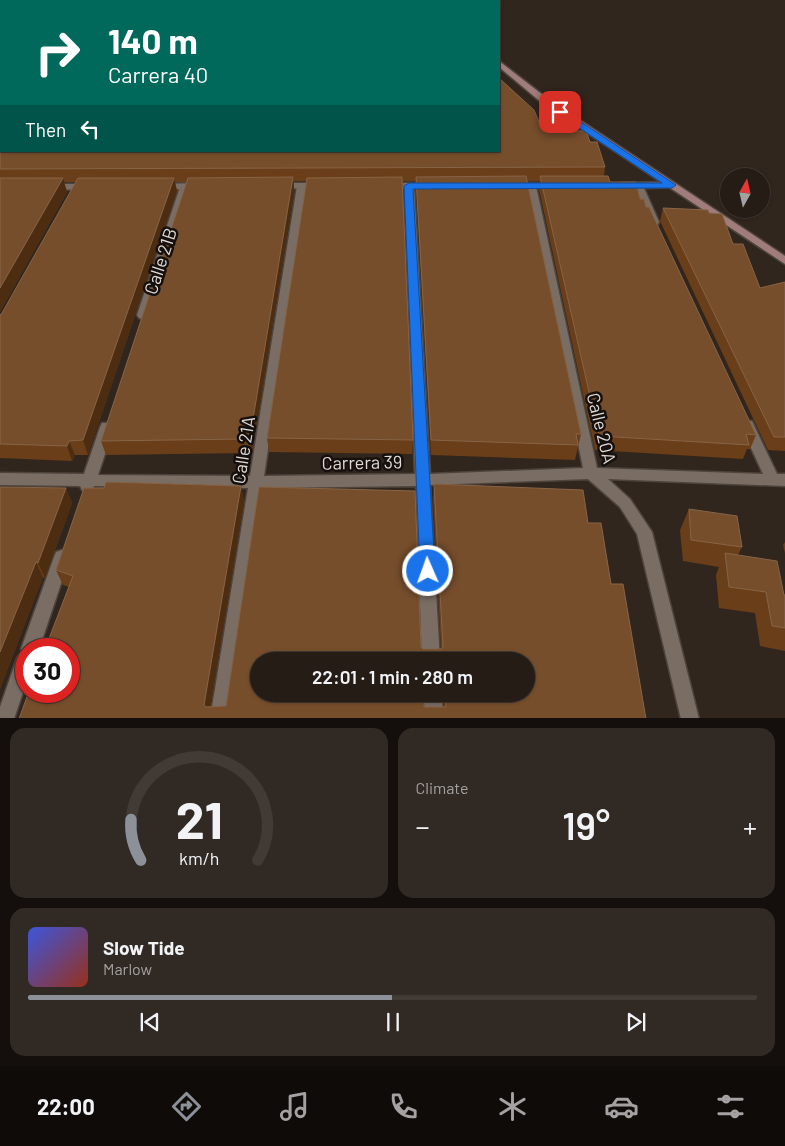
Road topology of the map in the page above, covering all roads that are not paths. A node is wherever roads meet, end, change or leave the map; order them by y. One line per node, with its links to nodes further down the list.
1 (500, 64): 2 (main road)
2 (672, 185): 15 (street); 20 (main road)
3 (185, 186): 4 (street); 18 (street); 21 (street, Calle 21B)
4 (214, 186)
5 (273, 186): 6 (street)
6 (302, 186): 7 (street); 29 (street, Calle 21A)
7 (331, 186)
8 (380, 186): 9 (street)
9 (409, 186): 10 (street); 27 (street)
10 (437, 186)
11 (503, 186): 12 (street)
12 (531, 186): 13 (street); 24 (street, Calle 20A)
13 (570, 186)
14 (609, 186): 15 (street)
15 (638, 186): 19 (street)
16 (38, 187): 17 (street)
17 (96, 187)
18 (146, 187)
19 (658, 230)
20 (785, 261)
21 (139, 329)
22 (740, 408): 28 (street)
23 (111, 414): 26 (street)
24 (591, 473): 27 (street, Carrera 39); 28 (street, Carrera 39); 39 (street, Calle 20A)
25 (0, 479): 26 (street, Carrera 39)
26 (89, 480): 29 (street, Carrera 39); 30 (street)
27 (424, 480): 29 (street, Carrera 39); 33 (street)
28 (779, 480)
29 (257, 482): 37 (street, Calle 21A)
30 (83, 499)
31 (66, 546): 32 (street)
32 (34, 638)
33 (431, 652)
34 (15, 689): 36 (street)
35 (433, 702): 38 (street)
36 (5, 718)
37 (219, 718)
38 (434, 718)
39 (690, 718)

